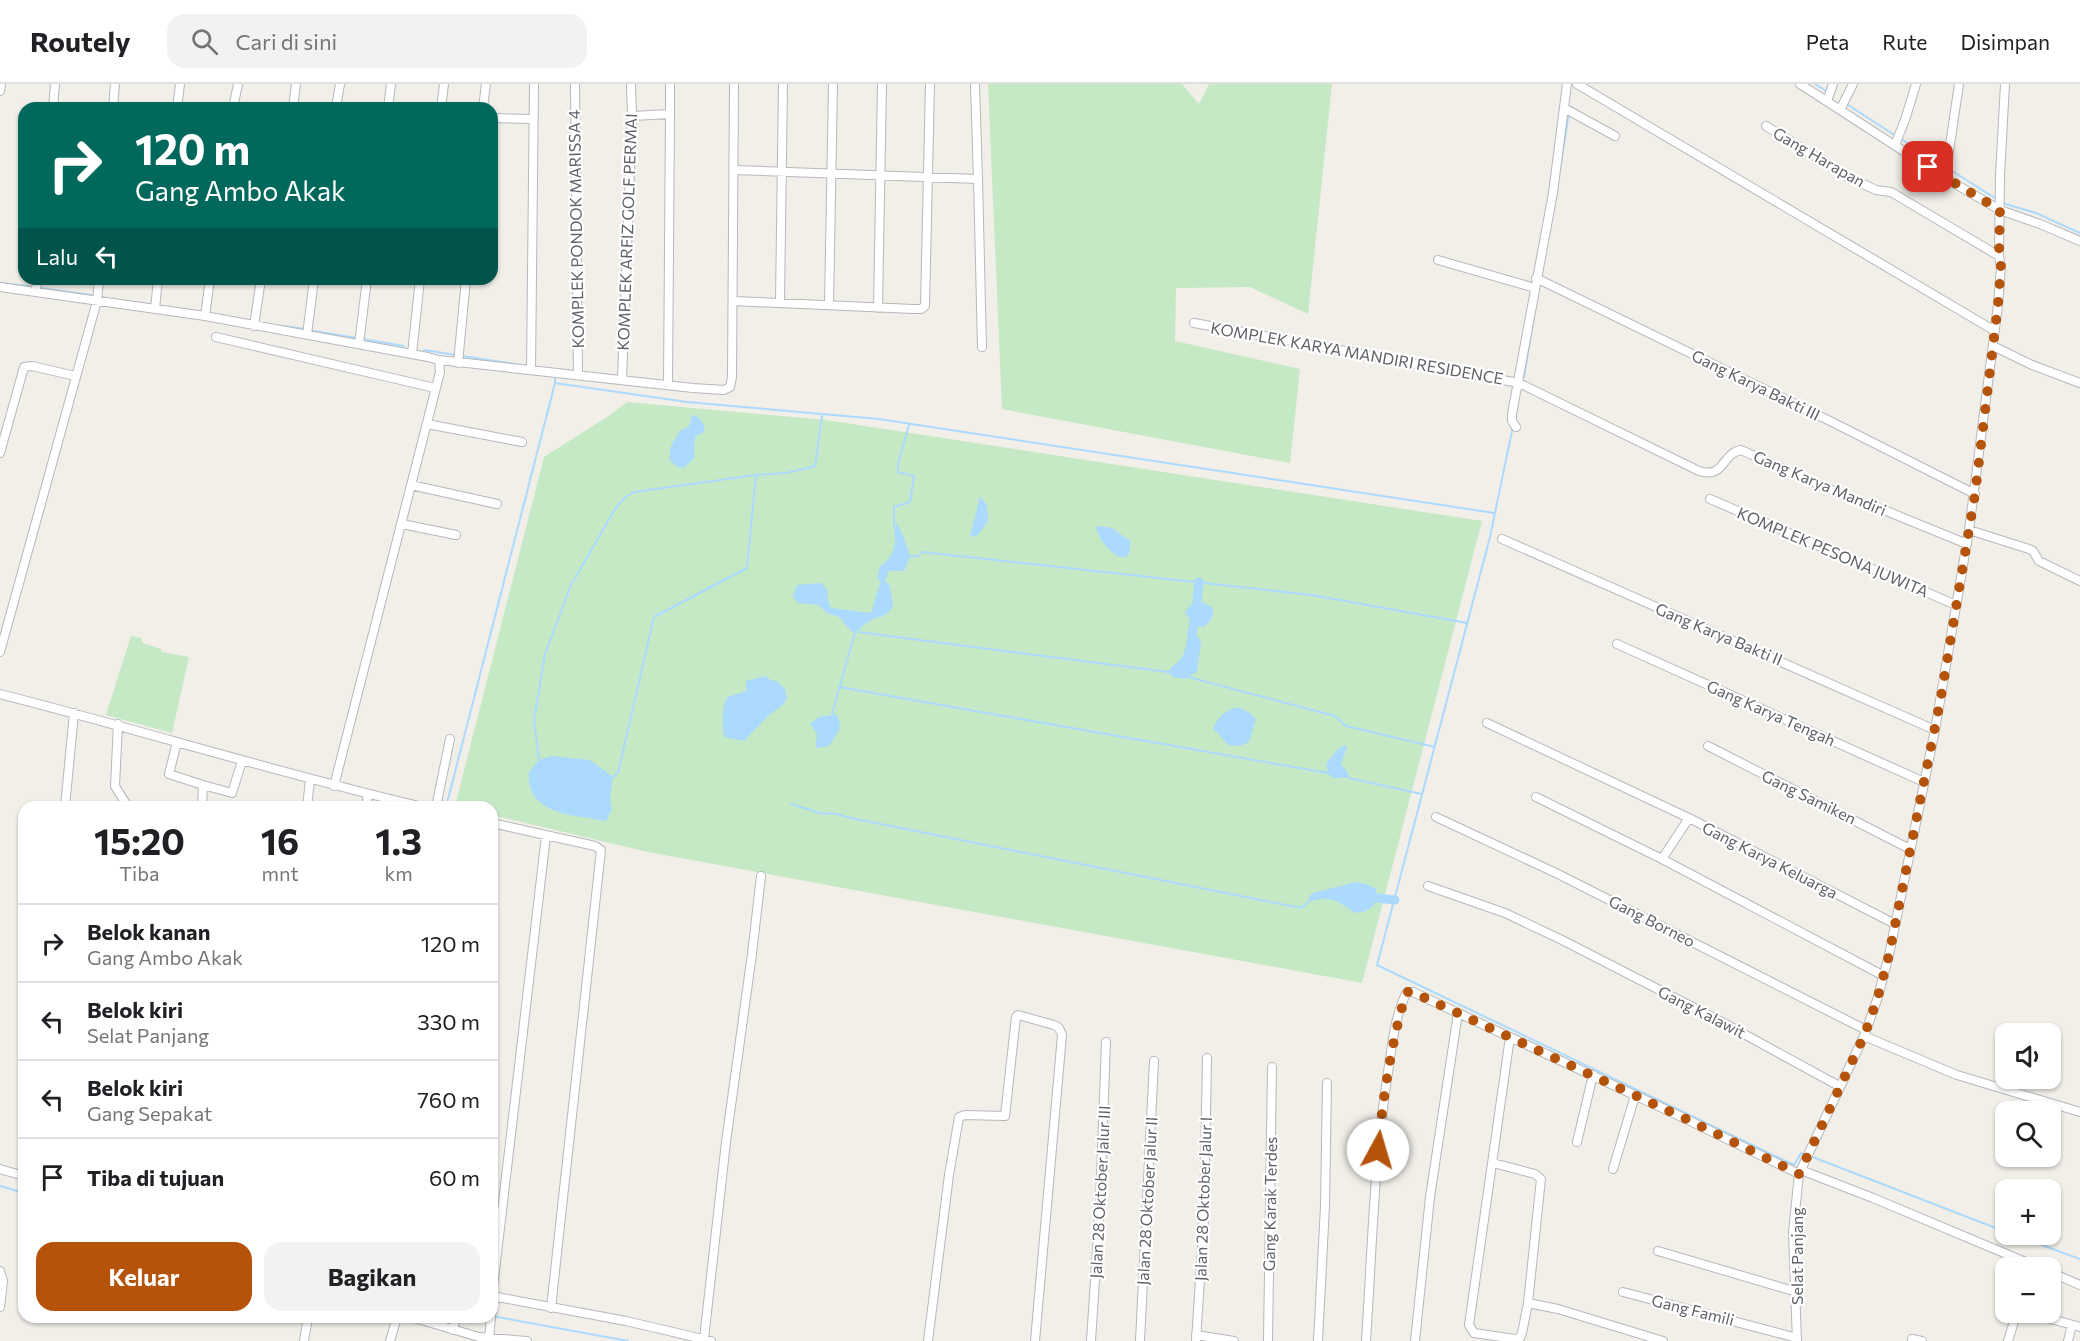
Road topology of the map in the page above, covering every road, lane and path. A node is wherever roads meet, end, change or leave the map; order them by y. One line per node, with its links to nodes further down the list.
1 (1, 84): 28 (street)
2 (56, 84): 30 (street)
3 (115, 84): 31 (street)
4 (180, 84): 32 (street)
5 (236, 84): 33 (street)
6 (296, 84): 34 (street)
7 (340, 84): 35 (street)
8 (391, 84): 36 (street)
9 (444, 84): 37 (street)
10 (486, 84): 38 (street)
11 (534, 84): 44 (street)
12 (575, 84): 91 (street, KOMPLEK PONDOK MARISSA 4)
13 (631, 84): 42 (street, KOMPLEK ARFIZ GOLF PERMAI)
14 (670, 84): 41 (street)
15 (734, 84): 48 (street)
16 (783, 84): 49 (street)
17 (833, 84): 51 (street)
18 (882, 84): 52 (street)
19 (930, 84): 53 (street)
20 (975, 84): 54 (street)
21 (1567, 84): 40 (street)
22 (1577, 84): 81 (street)
23 (1800, 84): 29 (street)
24 (1853, 84): 39 (street)
25 (1916, 84): 47 (street)
26 (1959, 84): 50 (street)
27 (2005, 84): 55 (street, Selat Panjang)
28 (0, 91)
29 (1830, 93): 39 (street)
30 (54, 102)
31 (114, 102)
32 (178, 102)
33 (233, 102)
34 (293, 102)
35 (337, 102)
36 (389, 102)
37 (442, 102)
38 (484, 102)
39 (1843, 104): 47 (street)
40 (1568, 110): 46 (street); 59 (street)
41 (670, 114): 42 (street); 96 (street)
42 (632, 116): 93 (street, KOMPLEK ARFIZ GOLF PERMAI)
43 (498, 118): 44 (street)
44 (533, 119): 90 (street)
45 (1766, 126): 57 (street, Gang Harapan)
46 (1615, 136)
47 (1898, 140): 50 (street)
48 (734, 170): 49 (street); 73 (street)
49 (782, 171): 51 (street); 74 (street)
50 (1946, 171): 55 (street)
51 (830, 173): 52 (street); 75 (street)
52 (879, 175): 53 (street); 76 (street)
53 (927, 178): 54 (street); 76 (street)
54 (978, 179): 86 (street)
55 (2000, 209): 56 (street); 57 (street, Selat Panjang)
56 (2080, 241)
57 (1999, 256): 81 (street, Selat Panjang)
58 (1438, 260): 70 (street)
59 (1540, 280): 70 (street); 103 (street, Gang Karya Bakti III)
60 (37, 285): 71 (street)
61 (98, 285): 72 (street)
62 (157, 285): 77 (street)
63 (209, 285): 78 (street)
64 (260, 285): 80 (street)
65 (313, 285): 82 (street)
66 (366, 285): 84 (street)
67 (419, 285): 87 (street)
68 (465, 285): 89 (street)
69 (0, 287): 71 (street)
70 (1535, 288): 94 (street)
71 (36, 292): 72 (street)
72 (97, 301): 77 (street); 92 (street)
73 (733, 301): 74 (street); 96 (street)
74 (780, 302): 75 (street)
75 (830, 305): 76 (street)
76 (878, 308)
77 (155, 309): 78 (street)
78 (204, 316): 80 (street)
79 (1194, 323): 94 (street, KOMPLEK KARYA MANDIRI RESIDENCE)
80 (254, 326): 82 (street)
81 (1995, 331): 85 (street, Selat Panjang)
82 (308, 335): 84 (street)
83 (216, 337): 97 (street)
84 (359, 344): 87 (street)
85 (1993, 346): 95 (street); 103 (street, Selat Panjang)
86 (982, 347)
87 (412, 354): 88 (street)
88 (439, 360): 89 (street); 97 (street)
89 (458, 363): 90 (street)
90 (531, 370): 91 (street)
91 (578, 375): 93 (street)
92 (75, 376): 101 (street); 113 (street)
93 (622, 380): 96 (street)
94 (1519, 382): 99 (street); 110 (street, Gang Karya Mandiri)
95 (2080, 383)
96 (668, 385)
97 (435, 388): 98 (street)
98 (427, 424): 100 (street); 102 (street)
99 (1516, 427)
100 (522, 442)
101 (0, 453)
102 (411, 485): 105 (street); 106 (street)
103 (1975, 494): 107 (street, Selat Panjang)
104 (1710, 499): 112 (street, KOMPLEK PESONA JUWITA)
105 (497, 504)
106 (402, 524): 108 (street); 128 (street)
107 (1969, 530): 110 (street, Selat Panjang); 111 (street)
108 (456, 535)
109 (1502, 540): 120 (street, Gang Karya Bakti II)
110 (1967, 544): 112 (street, Selat Panjang)
111 (2080, 581)
112 (1956, 604): 120 (street, Selat Panjang)
113 (4, 625): 115 (street)
114 (1617, 644): 126 (street, Gang Karya Tengah)
115 (0, 652)
116 (0, 694): 117 (street)
117 (74, 713): 119 (street); 131 (street)
118 (1487, 723): 139 (street)
119 (118, 724): 122 (street); 132 (street)
120 (1935, 730): 126 (street, Selat Panjang)
121 (450, 739): 137 (street)
122 (177, 742): 124 (street); 127 (street)
123 (1708, 746): 142 (street, Gang Samiken)
124 (242, 760): 125 (street); 127 (street)
125 (310, 780): 128 (street); 134 (street)
126 (1924, 782): 142 (street, Selat Panjang)
127 (203, 785): 133 (street)
128 (334, 786): 129 (street)
129 (368, 794): 135 (street); 136 (street)
130 (1536, 797): 143 (street)
131 (66, 801)
132 (124, 801)
133 (202, 801)
134 (308, 801)
135 (367, 801)
136 (398, 801)
137 (437, 801)
138 (1436, 817): 149 (street, Gang Borneo)
139 (1689, 818): 143 (street, Gang Karya Keluarga); 146 (street, Gang Karya Keluarga)
140 (498, 824): 141 (street)
141 (546, 836): 167 (street); 177 (street)
142 (1910, 849): 146 (street, Selat Panjang)
143 (1662, 859): 147 (street)
144 (761, 876): 189 (street)
145 (1428, 886): 157 (street, Gang Kalawit)
146 (1895, 924): 147 (street, Selat Panjang)
147 (1884, 976): 149 (street, Selat Panjang)
148 (1458, 1013): 150 (street); 200 (street); 201 (street)
149 (1865, 1033): 157 (street, Selat Panjang); 159 (street, Gang Borneo)
150 (1510, 1037): 155 (street); 161 (street)
151 (1106, 1042): 195 (street, Jalan 28 Oktober Jalur III)
152 (1207, 1058): 186 (street, Jalan 28 Oktober Jalur I)
153 (1154, 1061): 196 (street, Jalan 28 Oktober Jalur II)
154 (1272, 1067): 198 (street, Gang Karak Terdes)
155 (1593, 1075): 158 (street); 160 (street)
156 (1327, 1083): 199 (street)
157 (1839, 1086): 164 (street, Selat Panjang)
158 (1635, 1096): 163 (street); 164 (street)
159 (2080, 1112)
160 (1577, 1142)
161 (1493, 1163): 175 (street); 175 (street)
162 (0, 1169): 165 (street)
163 (1613, 1169)
164 (1800, 1172): 168 (street); 173 (street, Selat Panjang)
165 (18, 1174)
166 (1658, 1251): 173 (street)
167 (498, 1253)
168 (2014, 1257)
169 (0, 1271): 176 (street)
170 (2061, 1277): 171 (street)
171 (2080, 1285)
172 (1623, 1292): 187 (street, Gang Famili)
173 (1797, 1292): 187 (street, Selat Panjang)
174 (498, 1297): 177 (street)
175 (1528, 1303): 202 (street)
176 (0, 1307)
177 (551, 1308): 189 (street)
178 (2061, 1322): 184 (street)
179 (307, 1323): 190 (street)
180 (395, 1323): 191 (street)
181 (491, 1323): 185 (street)
182 (2014, 1323): 205 (street)
183 (454, 1324): 185 (street)
184 (2076, 1326): 206 (street)
185 (490, 1335): 188 (street)
186 (1196, 1338): 197 (street)
187 (1797, 1339)
188 (502, 1340): 192 (street)
189 (708, 1340)
190 (304, 1341)
191 (390, 1341)
192 (527, 1341)
193 (928, 1341): 194 (street)
194 (1035, 1341)
195 (1091, 1341)
196 (1140, 1341)
197 (1234, 1341)
198 (1268, 1341)
199 (1318, 1341)
200 (1366, 1341)
201 (1415, 1341)
202 (1663, 1341)
203 (1912, 1341): 204 (street)
204 (1922, 1341)
205 (2008, 1341)
206 (2068, 1341)

